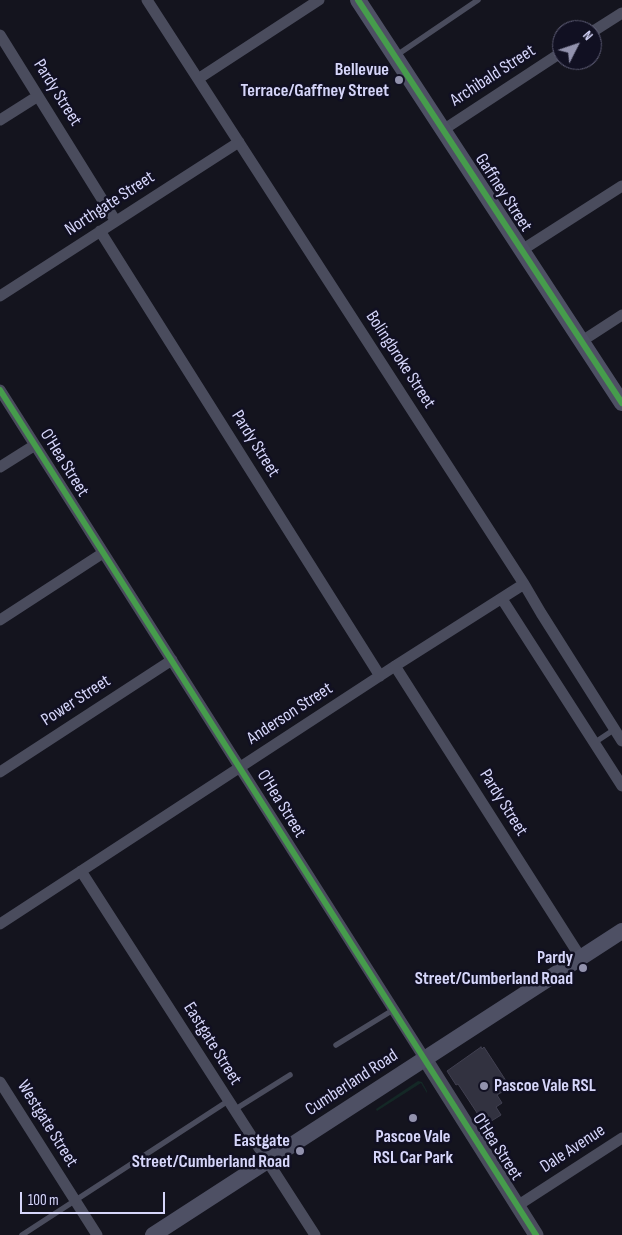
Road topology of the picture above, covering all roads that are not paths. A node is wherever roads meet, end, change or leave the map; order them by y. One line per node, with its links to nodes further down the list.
1 (148, 0): 10 (street, Bolingbroke Street)
2 (319, 0): 10 (street)
3 (358, 0): 8 (main road, Gaffney Street)
4 (478, 0): 8 (lane)
5 (622, 13): 6 (street)
6 (602, 26)
7 (0, 36): 11 (street, Pardy Street)
8 (395, 56): 13 (main road, Gaffney Street)
9 (552, 59): 13 (street, Archibald Street)
10 (198, 79): 14 (street, Bolingbroke Street)
11 (38, 96): 12 (street); 16 (street, Pardy Street)
12 (0, 120)
13 (443, 130): 18 (main road, Gaffney Street)
14 (239, 142): 16 (street, Northgate Street); 27 (street, Bolingbroke Street)
15 (622, 186): 18 (street)
16 (116, 220): 17 (street, Northgate Street)
17 (100, 231): 19 (street, Northgate Street); 32 (street, Pardy Street)
18 (522, 250): 21 (main road, Gaffney Street)
19 (0, 296)
20 (622, 315): 21 (street)
21 (582, 341): 23 (main road, Gaffney Street)
22 (0, 390): 24 (street, O'Hea Street)
23 (622, 403)
24 (35, 445): 25 (street); 26 (street, O'Hea Street)
25 (0, 468)
26 (103, 553): 29 (street); 30 (street, O'Hea Street)
27 (524, 584): 28 (street, Anderson Street); 33 (street, Bolingbroke Street)
28 (502, 599): 31 (street, Anderson Street); 35 (street)
29 (0, 620)
30 (172, 660): 36 (street, O'Hea Street); 37 (street, Power Street)
31 (395, 666): 32 (street, Anderson Street); 42 (street, Pardy Street)
32 (380, 676): 36 (street, Anderson Street)
33 (615, 729): 34 (street, Bolingbroke Street); 35 (lane)
34 (622, 740)
35 (594, 743): 38 (street)
36 (240, 768): 39 (street, Anderson Street); 43 (street, O'Hea Street)
37 (0, 772)
38 (622, 786)
39 (81, 871): 40 (street, Anderson Street); 48 (street, Eastgate Street)
40 (0, 924)
41 (622, 931): 42 (main road, Cumberland Road)
42 (581, 958): 45 (main road, Cumberland Road)
43 (393, 1010): 44 (lane); 45 (street, O'Hea Street)
44 (336, 1045)
45 (425, 1060): 50 (main road, Cumberland Road); 52 (street, O'Hea Street)
46 (290, 1075): 48 (lane)
47 (0, 1082): 51 (street, Westgate Street)
48 (231, 1106): 50 (street, Eastgate Street); 51 (lane)
49 (622, 1138): 52 (street, Dale Avenue)
50 (267, 1161): 55 (main road, Cumberland Road); 56 (street, Eastgate Street)
51 (75, 1200): 53 (lane); 54 (street, Westgate Street)
52 (517, 1206): 57 (street, O'Hea Street)
53 (22, 1235)
54 (97, 1235)
55 (153, 1235)
56 (315, 1235)
57 (536, 1235)

